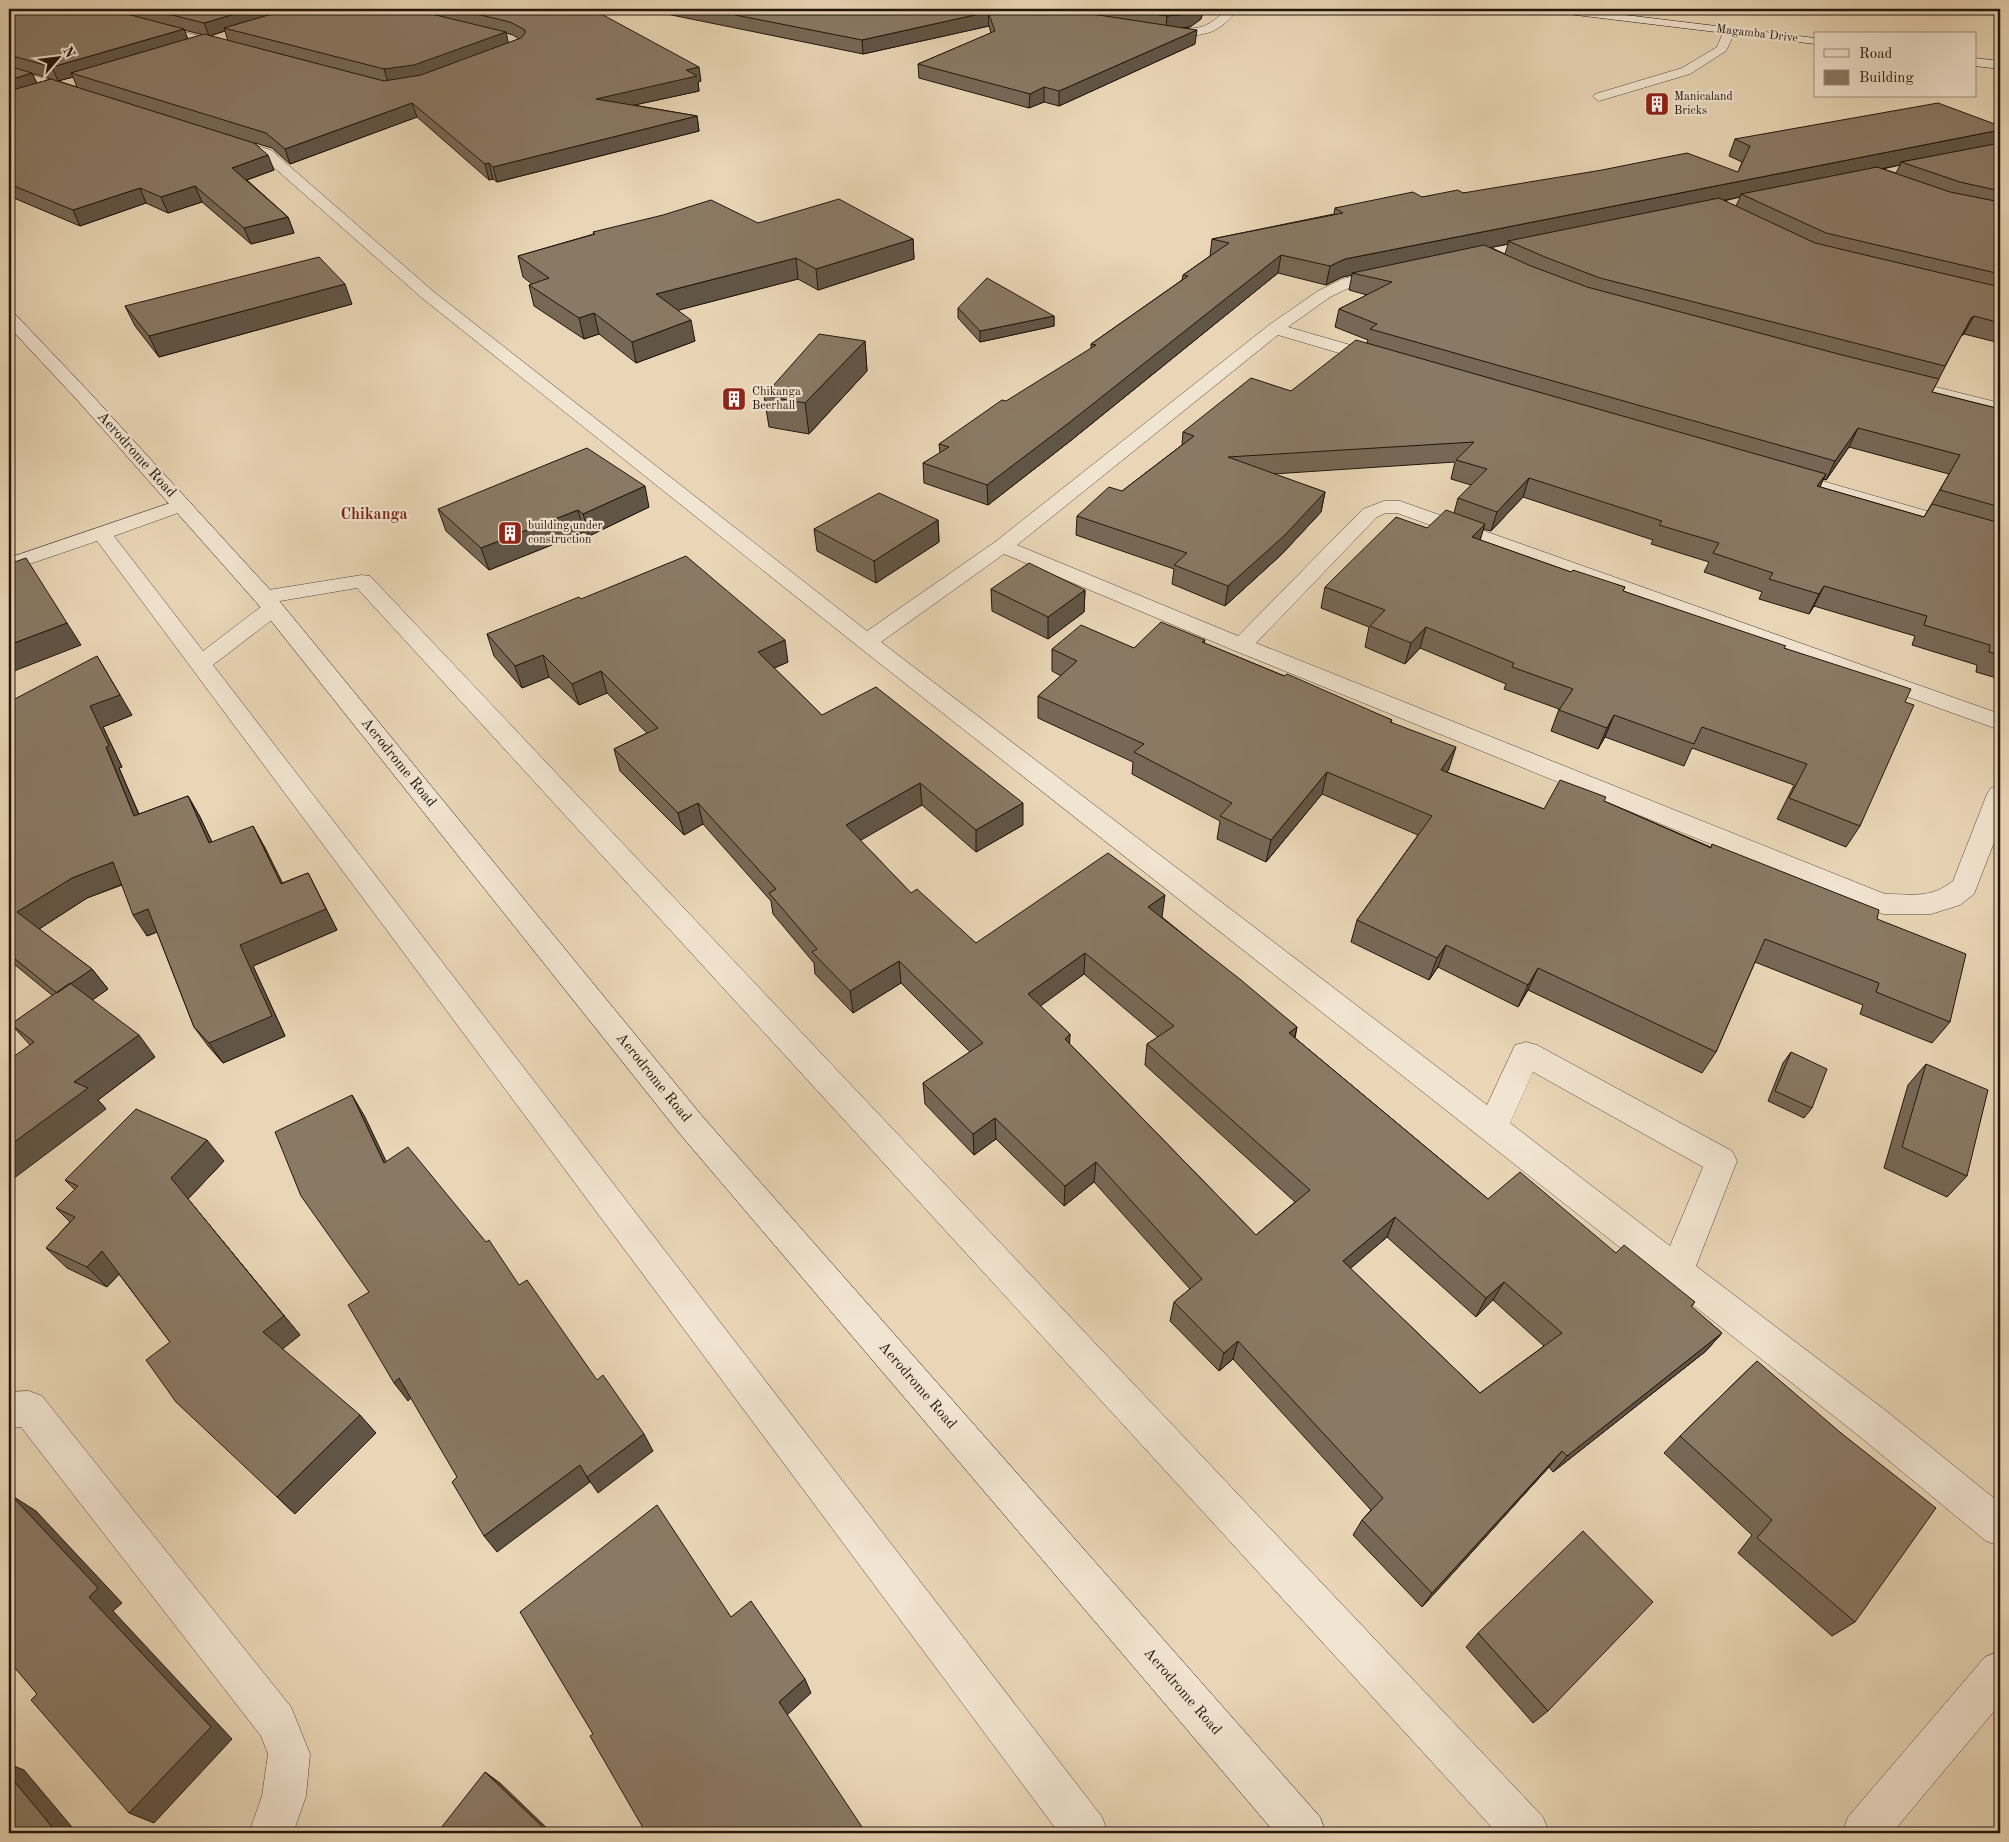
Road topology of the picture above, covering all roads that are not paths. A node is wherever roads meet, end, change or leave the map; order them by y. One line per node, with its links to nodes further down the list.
1 (84, 9): 7 (street)
2 (1233, 9): 5 (street)
3 (1551, 9): 4 (street, Magamba Drive)
4 (1730, 30): 8 (street, Magamba Drive); 17 (street)
5 (1147, 31)
6 (228, 36): 7 (street)
7 (210, 41): 9 (street); 10 (street)
8 (1814, 41)
9 (191, 47)
10 (247, 51)
11 (1976, 62): 12 (street)
12 (2000, 65)
13 (9, 72): 15 (street)
14 (77, 82): 15 (street)
15 (58, 87): 16 (street); 18 (street)
16 (34, 94)
17 (1599, 97)
18 (95, 99)
19 (221, 139): 37 (street)
20 (1569, 237): 21 (street)
21 (1482, 255): 22 (street); 23 (street)
22 (1444, 262)
23 (1508, 267)
24 (1405, 270): 26 (street)
25 (9, 318): 31 (street, Aerodrome Road)
26 (1275, 329): 27 (street); 34 (street)
27 (1399, 365)
28 (1878, 378): 29 (street)
29 (2000, 408)
30 (1771, 472): 33 (street)
31 (182, 505): 32 (street); 36 (street, Aerodrome Road)
32 (101, 533): 35 (street); 39 (street)
33 (2000, 538)
34 (1002, 546): 37 (street); 38 (street)
35 (9, 565)
36 (268, 603): 39 (street); 49 (street, Aerodrome Road); 50 (street)
37 (867, 642): 42 (street)
38 (1241, 645): 40 (street); 41 (street)
39 (200, 664): 48 (street)
40 (2000, 722)
41 (2000, 794)
42 (1492, 1127): 43 (street); 43 (street)
43 (1677, 1271): 45 (street)
44 (9, 1410): 47 (street)
45 (2000, 1528)
46 (2000, 1672): 51 (street)
47 (271, 1833)
48 (1086, 1833)
49 (1304, 1833)
50 (1527, 1833)
51 (1864, 1833)

